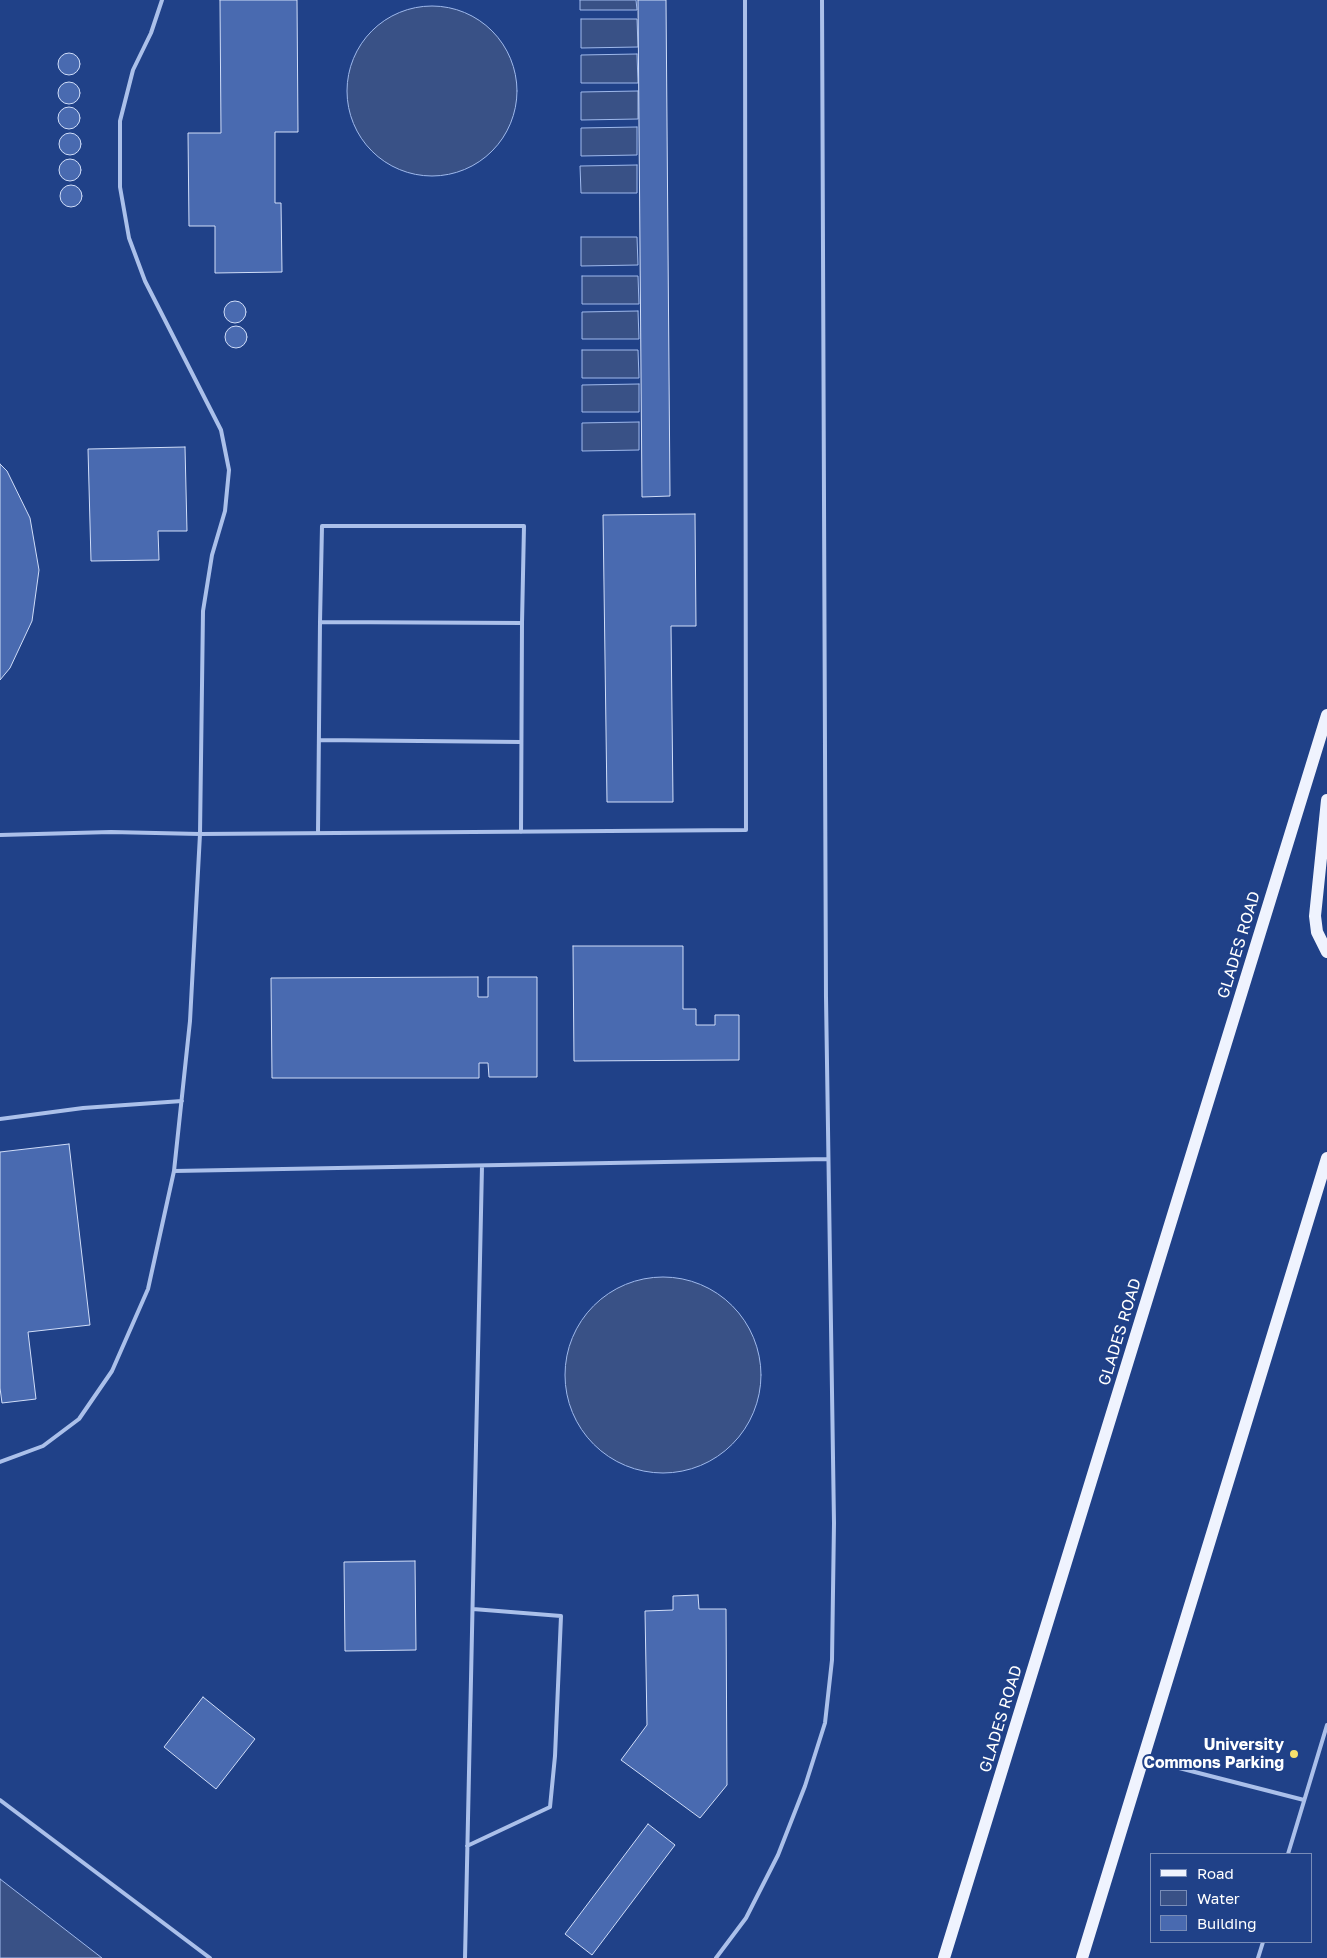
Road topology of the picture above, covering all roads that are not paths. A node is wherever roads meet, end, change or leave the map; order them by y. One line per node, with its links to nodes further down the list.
1 (162, 0): 12 (lane)
2 (745, 0): 10 (lane)
3 (822, 0): 18 (lane)
4 (320, 622): 5 (lane); 5 (lane); 7 (lane)
5 (522, 623): 8 (lane)
6 (1327, 715): 33 (main road, GLADES ROAD)
7 (319, 740): 8 (lane); 11 (lane)
8 (521, 742): 10 (lane)
9 (1327, 800): 14 (main road)
10 (521, 832): 11 (lane)
11 (318, 833): 12 (lane)
12 (200, 834): 13 (lane); 15 (lane)
13 (0, 835)
14 (1327, 952)
15 (182, 1101): 16 (lane); 20 (lane)
16 (0, 1119)
17 (1327, 1158): 24 (main road)
18 (828, 1160): 19 (lane); 32 (lane)
19 (482, 1166): 20 (lane); 22 (lane)
20 (174, 1171): 21 (lane)
21 (0, 1462)
22 (472, 1609): 27 (lane); 27 (lane)
23 (1327, 1725): 26 (lane)
24 (1143, 1759): 26 (lane); 34 (main road)
25 (0, 1800): 30 (lane)
26 (1304, 1800): 28 (lane)
27 (467, 1846): 31 (lane)
28 (1288, 1853)
29 (1263, 1943): 35 (lane)
30 (210, 1958)
31 (465, 1958)
32 (716, 1958)
33 (944, 1958)
34 (1082, 1958)
35 (1258, 1958)

